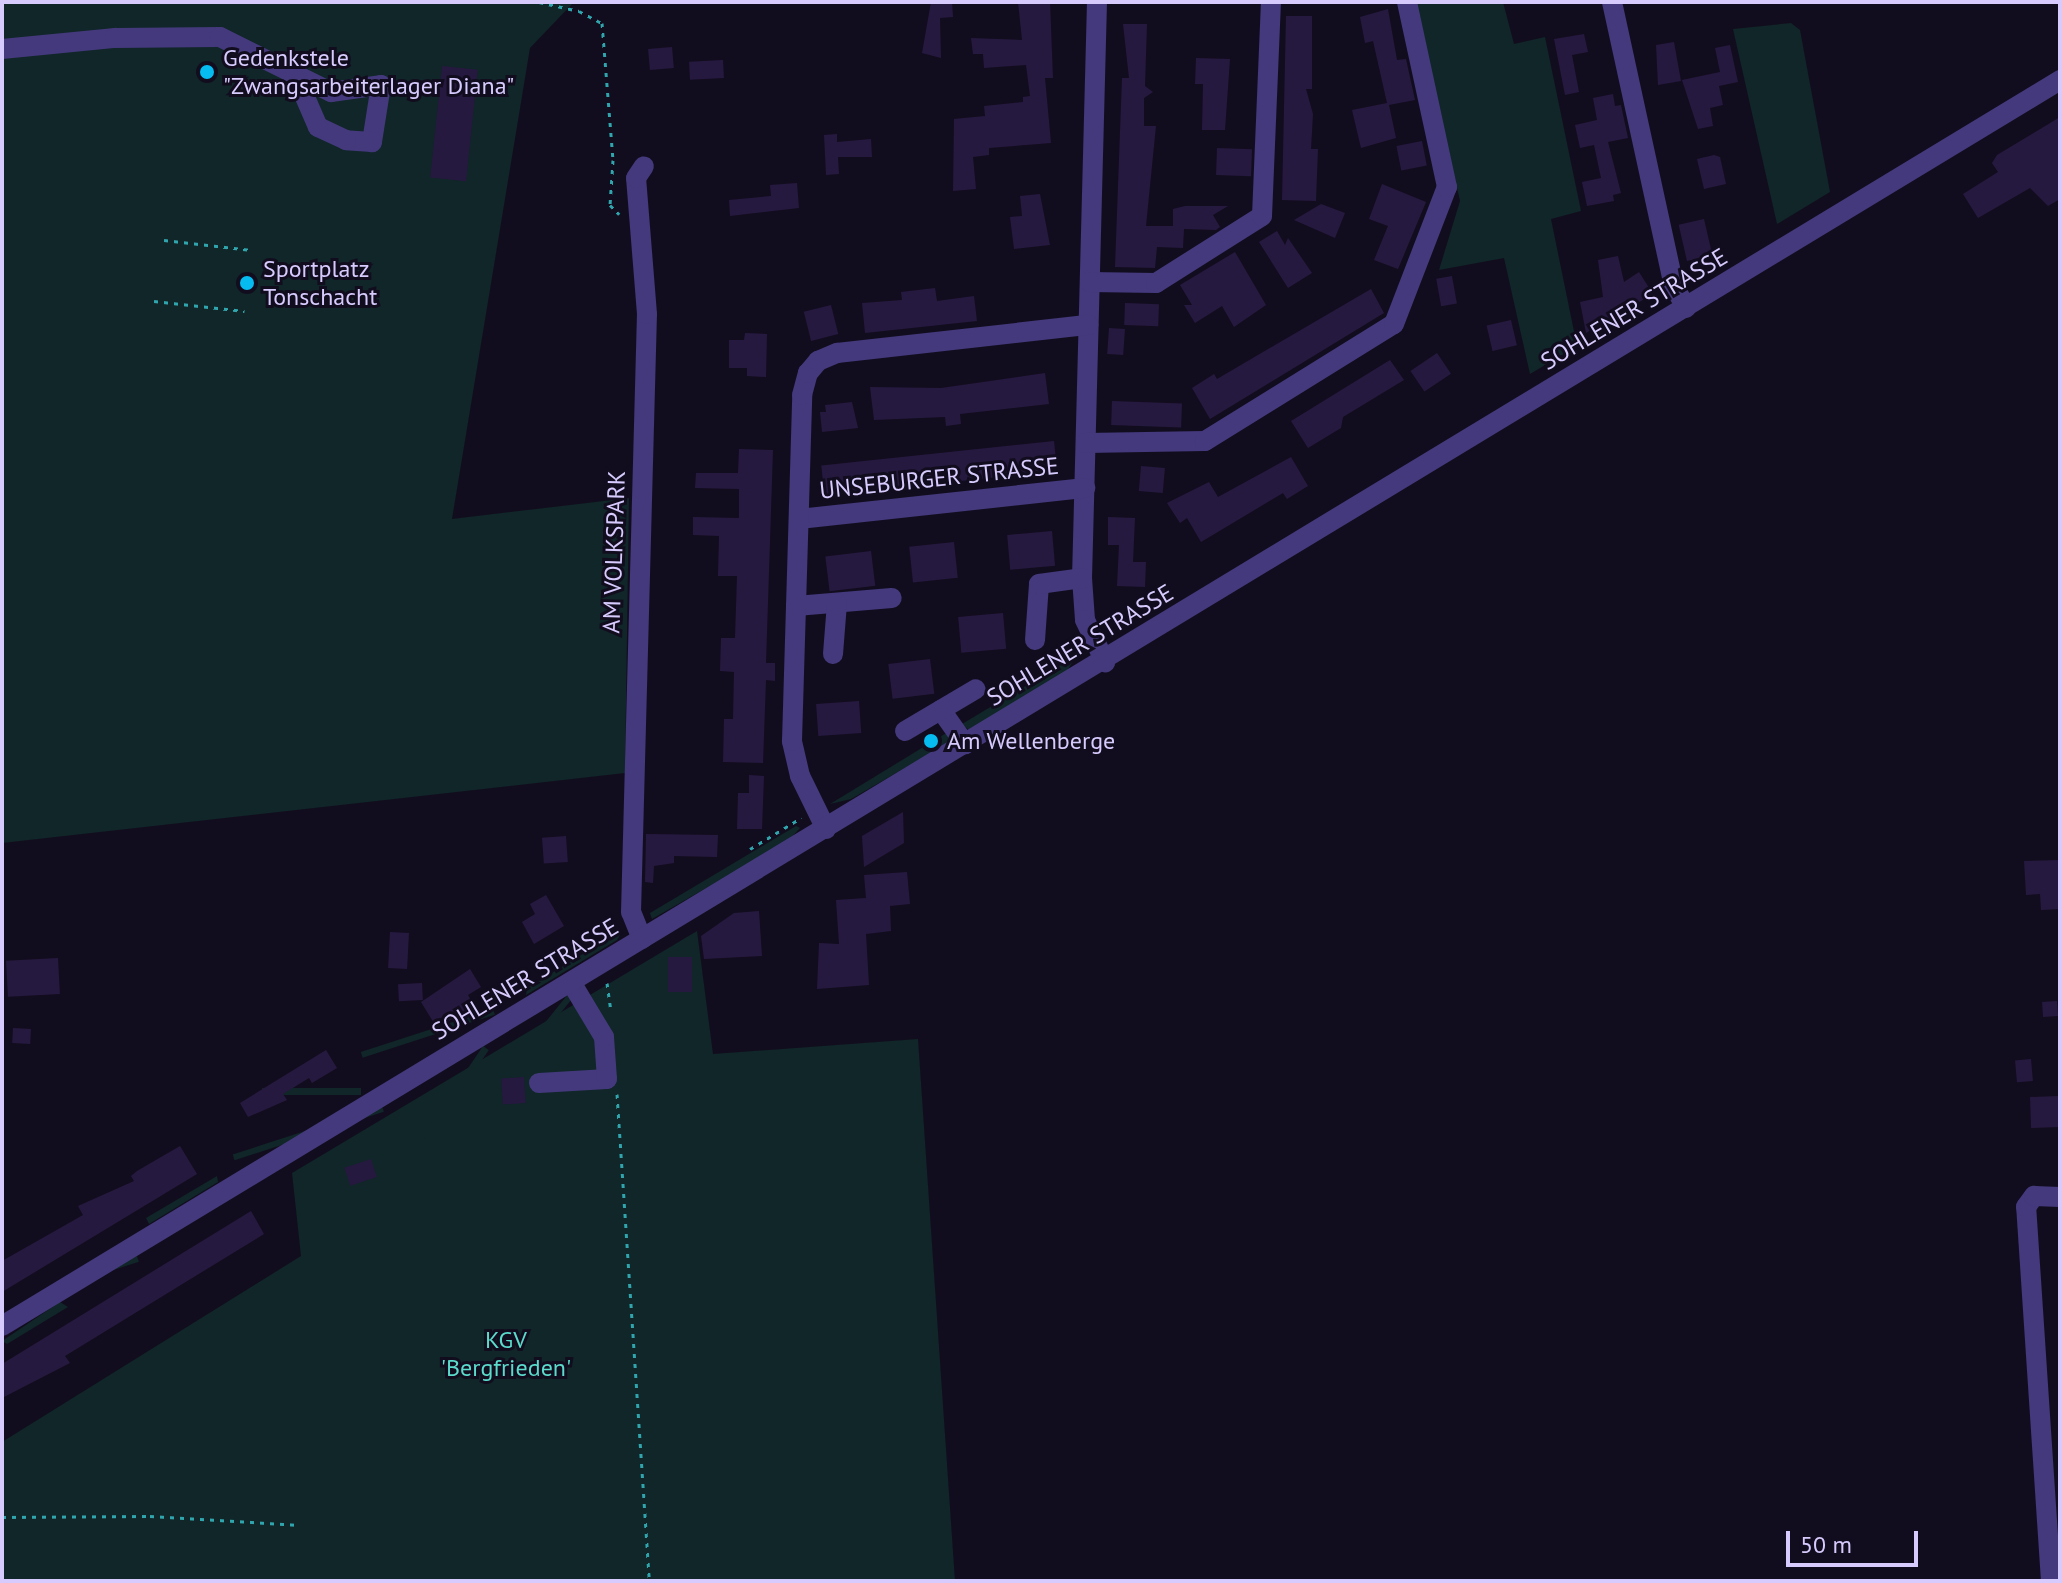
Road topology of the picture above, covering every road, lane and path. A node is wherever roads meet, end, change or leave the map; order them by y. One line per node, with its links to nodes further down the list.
1 (539, 2): 10 (path)
2 (1097, 2): 13 (street)
3 (1271, 2): 13 (street)
4 (1407, 2): 18 (street)
5 (1612, 2): 15 (street)
6 (2, 49): 7 (street)
7 (295, 74): 7 (street)
8 (2060, 80): 15 (street, SOHLENER STRASSE)
9 (644, 166): 10 (street, AM VOLKSPARK)
10 (640, 238): 33 (street, AM VOLKSPARK)
11 (164, 240): 12 (path)
12 (251, 250)
13 (1090, 282): 17 (street)
14 (154, 301): 16 (path)
15 (1686, 308): 27 (street, SOHLENER STRASSE)
16 (244, 311)
17 (1088, 325): 18 (street); 20 (street)
18 (1086, 443): 19 (street)
19 (1085, 488): 20 (street, UNSEBURGER STRASSE); 21 (street)
20 (799, 519): 24 (street)
21 (1082, 578): 25 (street); 27 (street)
22 (892, 598): 23 (street)
23 (837, 603): 24 (street); 26 (street)
24 (796, 606): 32 (street)
25 (1035, 640)
26 (833, 654)
27 (1105, 662): 31 (street, SOHLENER STRASSE)
28 (976, 689): 29 (street)
29 (941, 710): 30 (street); 31 (street)
30 (905, 731)
31 (965, 744): 32 (street, SOHLENER STRASSE)
32 (826, 829): 33 (street, SOHLENER STRASSE)
33 (642, 939): 34 (street, SOHLENER STRASSE)
34 (598, 965): 35 (street, SOHLENER STRASSE); 36 (path)
35 (571, 982): 38 (street); 40 (street, SOHLENER STRASSE)
36 (612, 1018)
37 (616, 1081): 43 (path)
38 (539, 1083)
39 (2060, 1197): 44 (street)
40 (2, 1326)
41 (2, 1517): 42 (path)
42 (300, 1525)
43 (649, 1581)
44 (2051, 1581)

